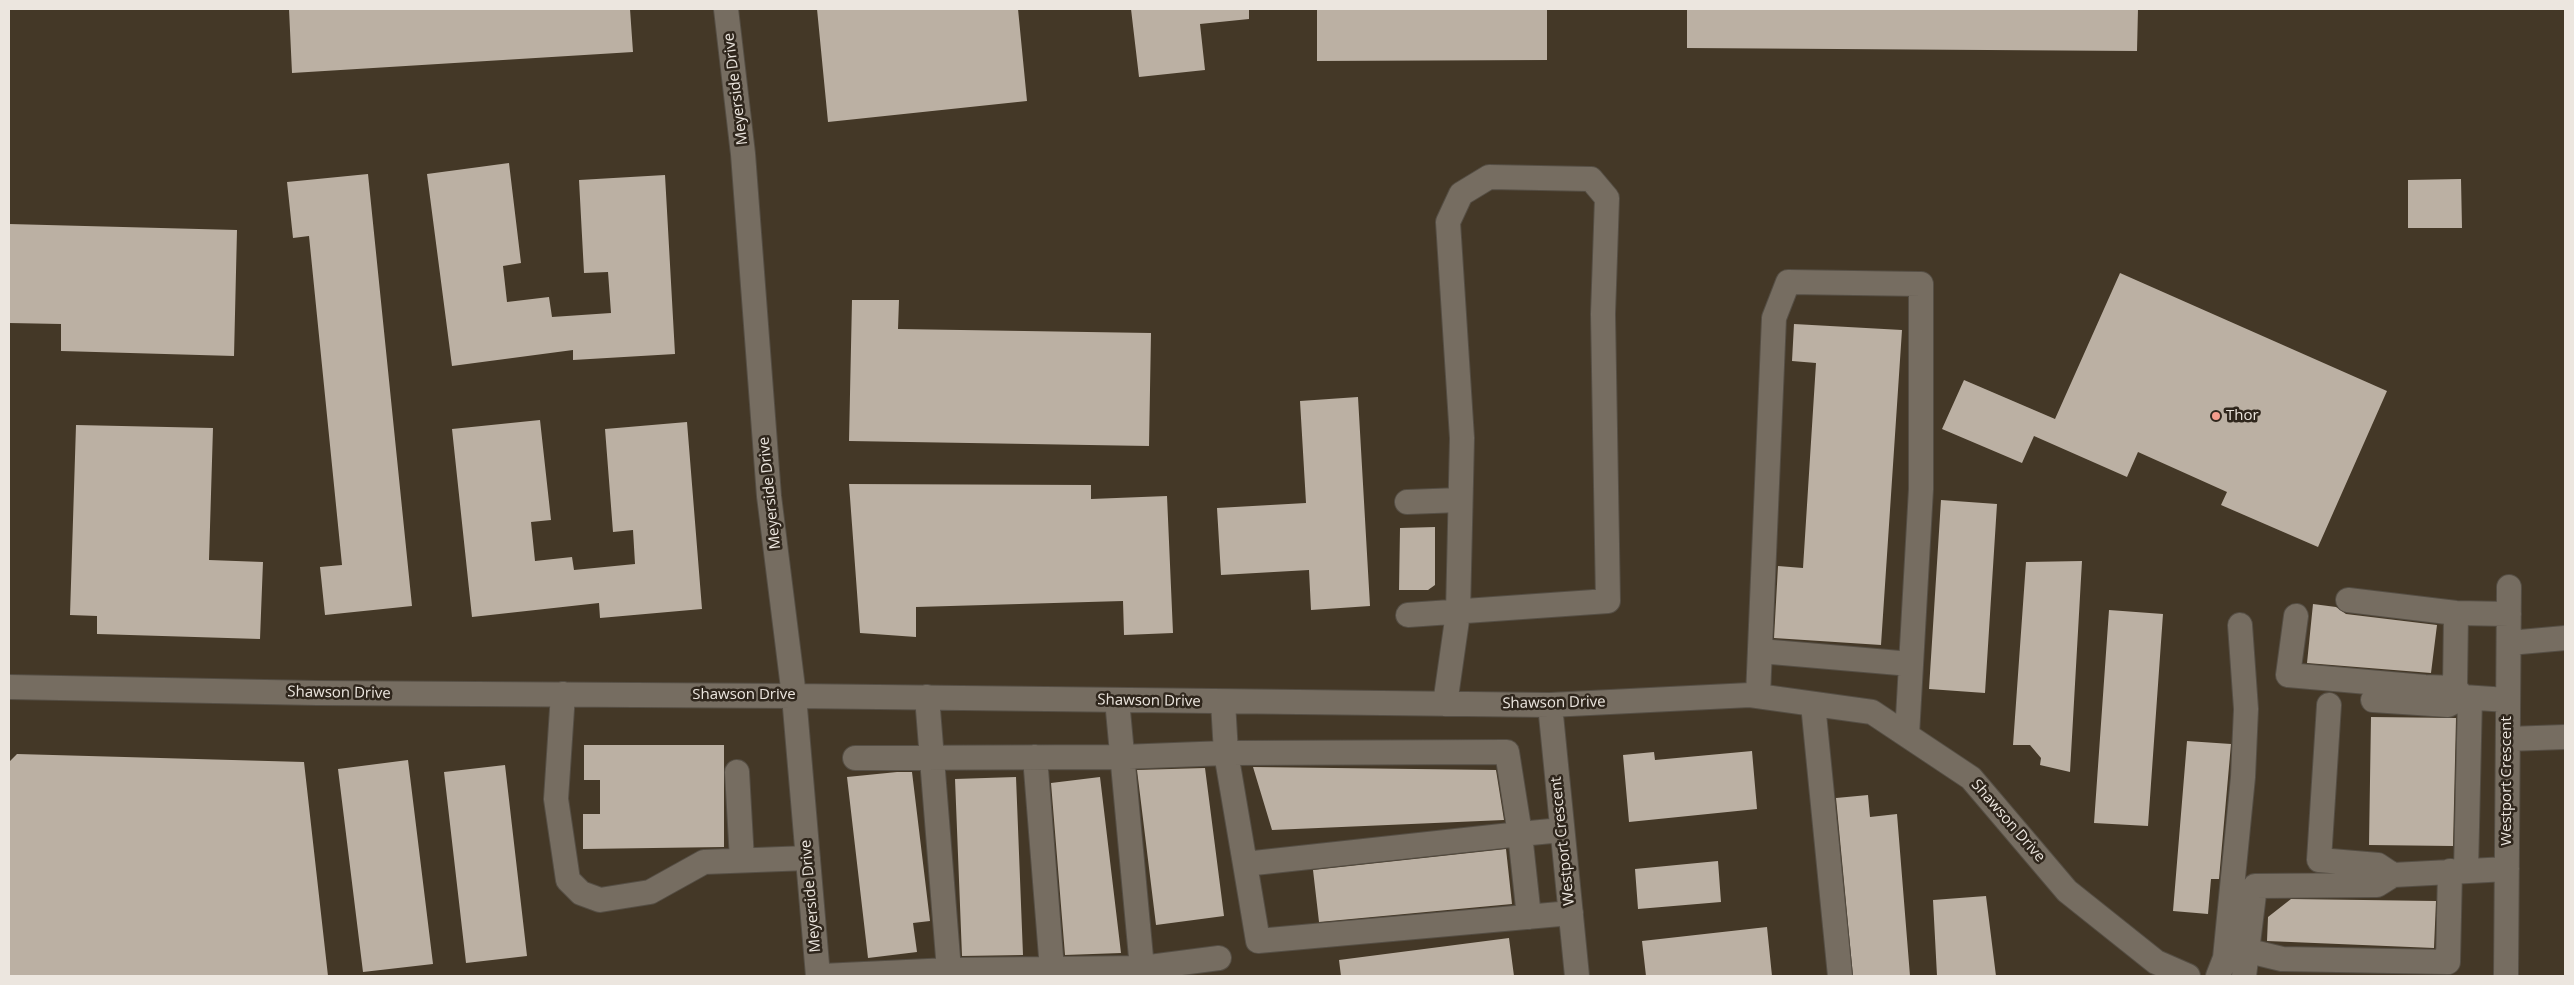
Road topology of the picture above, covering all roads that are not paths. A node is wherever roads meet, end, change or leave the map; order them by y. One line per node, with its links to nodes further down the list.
1 (726, 9): 19 (street, Meyerside Drive)
2 (1460, 500): 3 (street); 6 (street); 6 (street)
3 (1407, 502)
4 (2509, 587): 8 (street, Westport Crescent)
5 (2348, 600): 7 (street)
6 (1458, 613): 9 (street); 26 (street)
7 (2456, 613): 8 (street); 18 (street)
8 (2509, 614): 13 (street, Westport Crescent)
9 (1408, 615)
10 (2296, 616): 18 (street)
11 (2240, 625): 59 (street)
12 (2565, 638): 13 (street)
13 (2509, 643): 24 (street, Westport Crescent)
14 (1760, 651): 15 (street); 15 (street); 20 (street)
15 (1911, 664): 30 (street)
16 (9, 687): 17 (street, Shawson Drive)
17 (563, 694): 19 (street, Shawson Drive); 42 (street)
18 (2463, 694): 23 (street); 24 (street); 45 (street)
19 (794, 696): 21 (street, Shawson Drive); 41 (street, Meyerside Drive)
20 (1758, 696): 27 (street, Shawson Drive); 28 (street, Shawson Drive)
21 (927, 697): 22 (street, Shawson Drive); 34 (street)
22 (1117, 700): 25 (street, Shawson Drive); 36 (street)
23 (2373, 700)
24 (2507, 700): 32 (street, Westport Crescent)
25 (1223, 702): 26 (street, Shawson Drive); 33 (street)
26 (1445, 704): 28 (street, Shawson Drive)
27 (1813, 704): 30 (street, Shawson Drive); 57 (street)
28 (1550, 705): 39 (street, Westport Crescent)
29 (2329, 705): 46 (street)
30 (1907, 735): 58 (street, Shawson Drive)
31 (2565, 737): 32 (street)
32 (2508, 739): 44 (street, Westport Crescent)
33 (1226, 753): 36 (street); 40 (street); 43 (street)
34 (932, 756): 35 (street); 37 (street); 53 (street)
35 (1035, 757): 36 (street); 52 (street)
36 (1122, 757): 51 (street)
37 (855, 758)
38 (737, 772): 42 (street)
39 (1562, 830): 40 (street); 47 (street, Westport Crescent)
40 (1520, 834): 43 (street); 48 (street)
41 (808, 858): 42 (street); 54 (street, Meyerside Drive)
42 (742, 860)
43 (1245, 864): 48 (street)
44 (2507, 869): 45 (street); 61 (street, Westport Crescent)
45 (2458, 870): 46 (street); 49 (street)
46 (2393, 875): 49 (street)
47 (1570, 913): 48 (street); 56 (street, Westport Crescent)
48 (1529, 917)
49 (2249, 951): 60 (street)
50 (1220, 958): 51 (street)
51 (1142, 968): 52 (street)
52 (1052, 969): 53 (street)
53 (950, 970): 55 (street)
54 (818, 976)
55 (822, 976)
56 (1577, 976)
57 (1840, 976)
58 (2188, 976)
59 (2218, 976)
60 (2244, 976)
61 (2506, 976)

